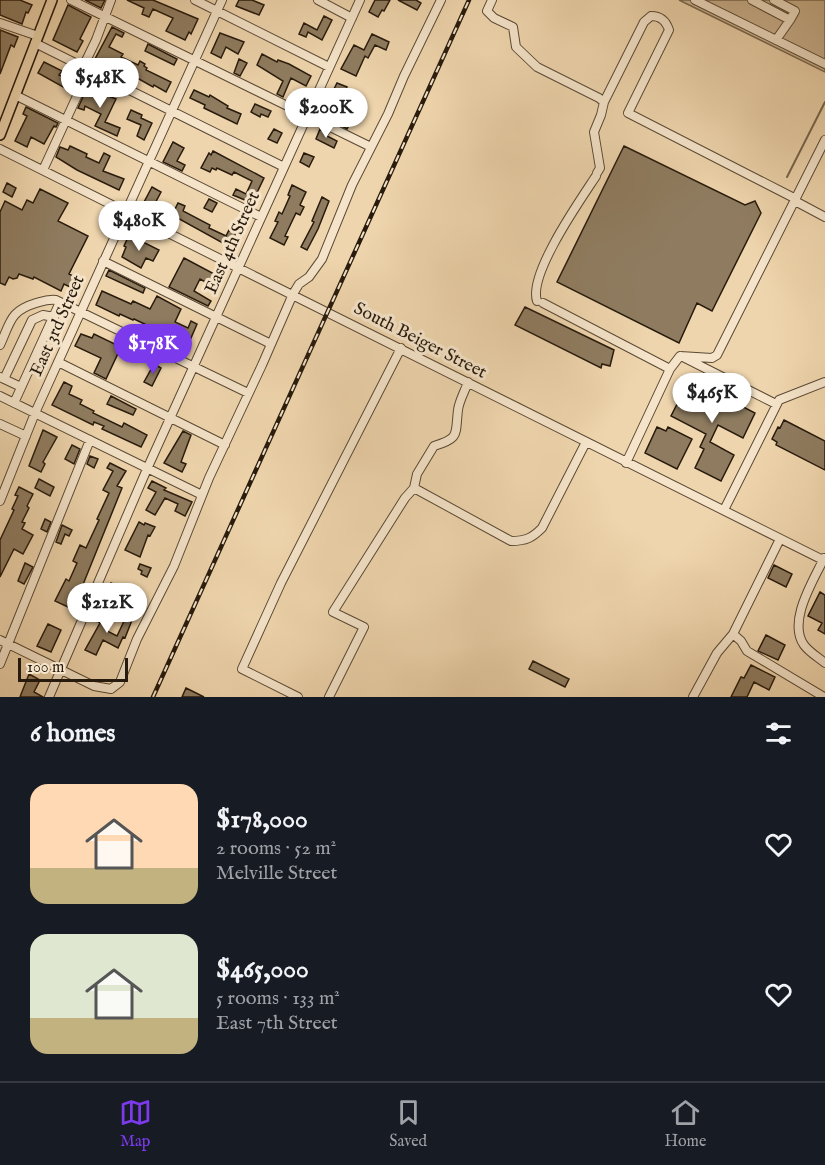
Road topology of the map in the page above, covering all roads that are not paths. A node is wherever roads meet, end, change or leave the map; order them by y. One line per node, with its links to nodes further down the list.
1 (52, 0): 18 (main road)
2 (72, 0): 14 (street)
3 (111, 0): 14 (street)
4 (195, 0): 13 (street)
5 (222, 0): 13 (street, East 3rd Street)
6 (318, 0): 15 (street)
7 (360, 0): 15 (street, East 4th Street)
8 (439, 0): 31 (street)
9 (492, 0): 25 (street)
10 (695, 0): 19 (street)
11 (752, 0): 16 (street)
12 (774, 0): 16 (street)
13 (217, 11): 20 (street, East 3rd Street); 22 (street)
14 (104, 15): 20 (street); 23 (street)
15 (352, 18): 22 (street, East 4th Street)
16 (790, 20): 19 (street)
17 (0, 23): 18 (street)
18 (36, 40): 23 (street); 24 (main road)
19 (776, 40): 21 (street)
20 (195, 60): 26 (street, East 3rd Street); 27 (street)
21 (824, 64)
22 (329, 67): 27 (street, East 4th Street)
23 (86, 68): 26 (street); 28 (street)
24 (15, 95): 28 (street); 29 (main road)
25 (604, 102): 36 (street); 53 (street)
26 (172, 111): 33 (street, East 3rd Street); 34 (street)
27 (307, 117): 31 (street); 34 (street, East 4th Street)
28 (65, 120): 33 (street); 35 (street)
29 (0, 135)
30 (825, 140): 36 (street)
31 (371, 147): 42 (street)
32 (0, 148): 35 (street, South Beiger Street)
33 (149, 161): 37 (street, East 3rd Street); 38 (street)
34 (284, 167): 38 (street, East 4th Street)
35 (43, 170): 37 (street, South Beiger Street)
36 (795, 200): 39 (street); 50 (street)
37 (126, 212): 40 (street, East 3rd Street); 41 (street, South Beiger Street)
38 (261, 217): 41 (street, East 4th Street)
39 (825, 217)
40 (104, 261): 44 (street, East 3rd Street); 45 (street)
41 (238, 267): 42 (street, South Beiger Street); 45 (street, East 4th Street)
42 (293, 294): 47 (street); 49 (street, South Beiger Street)
43 (60, 302): 44 (street); 46 (street); 48 (street)
44 (81, 311): 51 (street, East 3rd Street); 52 (street)
45 (216, 316): 47 (street); 52 (street, East 4th Street)
46 (54, 317): 54 (street); 57 (street)
47 (271, 344): 58 (street)
48 (0, 345)
49 (401, 348): 55 (street, South Beiger Street); 84 (street)
50 (680, 356): 53 (street); 61 (street)
51 (58, 362): 62 (street, East 3rd Street); 63 (street)
52 (193, 368): 58 (street); 63 (street, East 4th Street)
53 (670, 369): 69 (street)
54 (2, 378): 57 (street)
55 (468, 382): 67 (street, South Beiger Street); 71 (street)
56 (825, 382): 61 (street)
57 (21, 387): 60 (street)
58 (248, 393): 68 (street)
59 (0, 396): 60 (street)
60 (14, 403): 62 (street)
61 (776, 404): 74 (street)
62 (35, 413): 65 (street, East 3rd Street); 66 (street)
63 (170, 417): 68 (street); 70 (street, East 4th Street)
64 (0, 424): 65 (street)
65 (26, 436): 73 (street, East 3rd Street)
66 (90, 440): 70 (street); 79 (street)
67 (586, 442): 69 (street, South Beiger Street); 71 (street)
68 (225, 445): 72 (street)
69 (626, 463): 74 (street, South Beiger Street)
70 (147, 469): 72 (street); 82 (street, East 4th Street)
71 (414, 488): 85 (street)
72 (202, 495): 82 (street)
73 (0, 501)
74 (724, 510): 75 (street, South Beiger Street)
75 (780, 539): 76 (street, South Beiger Street); 77 (street)
76 (824, 559): 80 (street)
77 (733, 634): 86 (street); 87 (street)
78 (0, 640): 79 (street)
79 (8, 644): 81 (street); 82 (street)
80 (825, 663)
81 (0, 664)
82 (61, 670): 83 (street, East 4th Street)
83 (49, 697)
84 (298, 697)
85 (329, 697)
86 (693, 697)
87 (824, 697)

